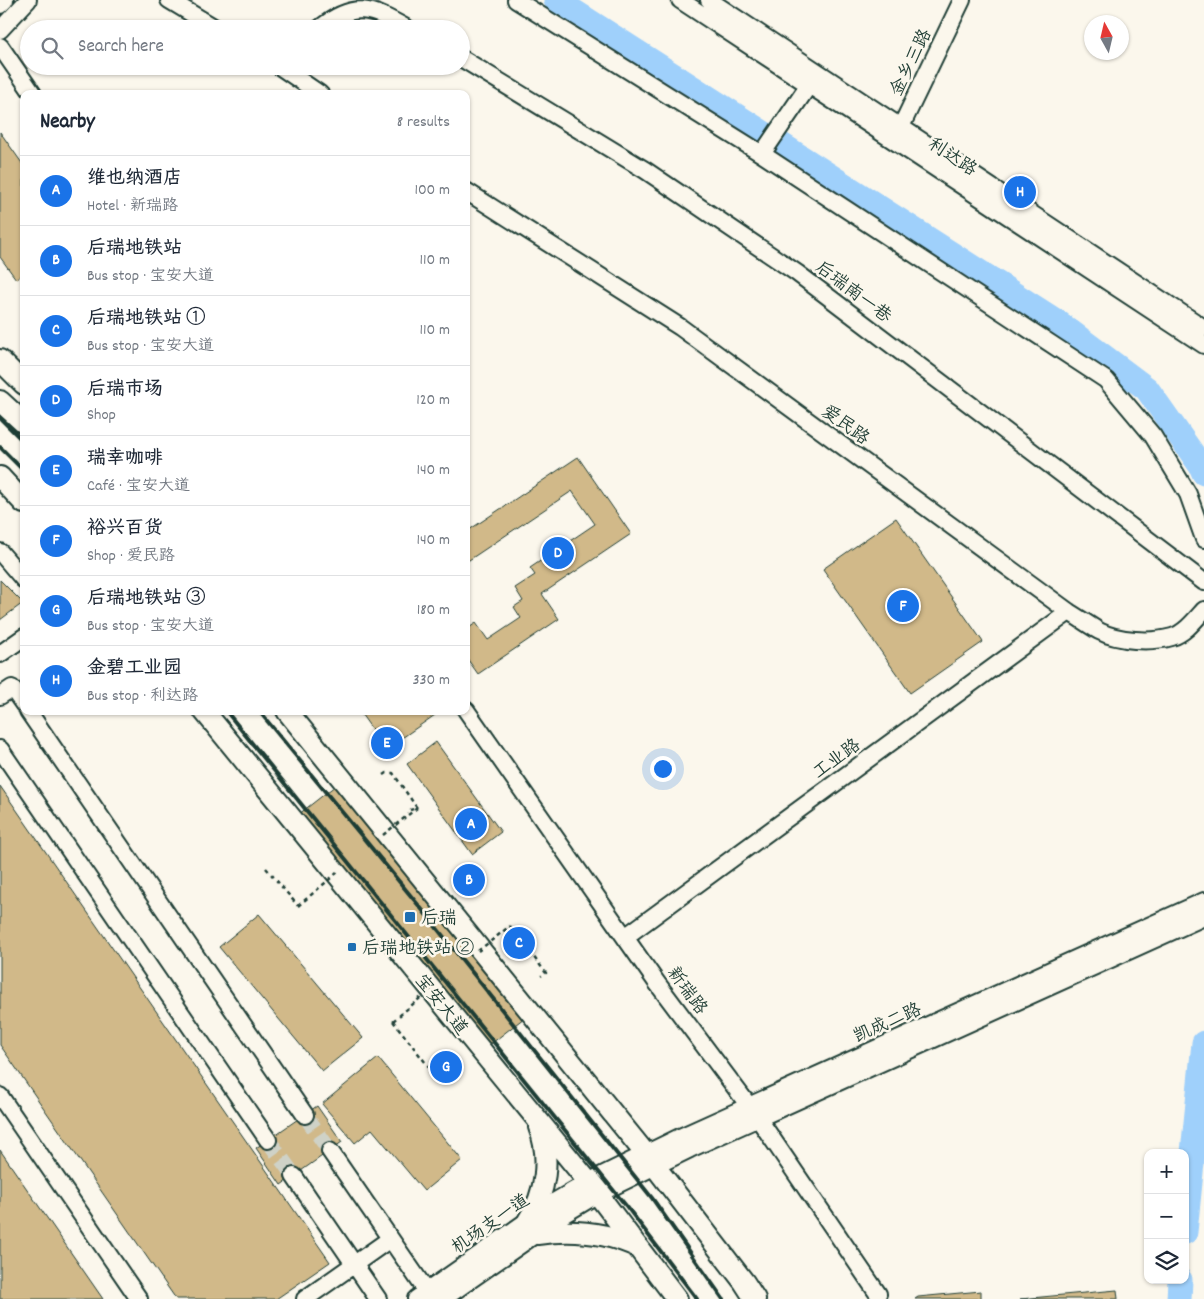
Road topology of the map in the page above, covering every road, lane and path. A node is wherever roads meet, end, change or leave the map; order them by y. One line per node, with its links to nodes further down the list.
1 (5, 0): 8 (street)
2 (28, 0): 12 (street)
3 (169, 0): 9 (street)
4 (516, 0): 20 (street)
5 (680, 0): 16 (street, 利达路)
6 (709, 0): 19 (street, 利达路)
7 (962, 0): 19 (street, 金乡三路)
8 (0, 5)
9 (202, 20)
10 (327, 20): 11 (street)
11 (392, 20)
12 (0, 30)
13 (0, 46): 17 (street)
14 (470, 63): 35 (street, 后瑞南一巷)
15 (295, 75): 18 (street)
16 (809, 85): 19 (street, 利达路); 20 (street)
17 (30, 90)
18 (315, 90)
19 (897, 134): 22 (street, 利达路); 23 (street, 利达路)
20 (762, 154): 32 (street)
21 (470, 194): 37 (street, 爱民路)
22 (1204, 328)
23 (1204, 345)
24 (0, 360): 25 (main road)
25 (20, 380)
26 (0, 401): 27 (main road)
27 (20, 419)
28 (0, 477): 30 (main road)
29 (0, 497): 31 (main road)
30 (20, 500)
31 (20, 514)
32 (1204, 539)
33 (0, 552): 34 (street)
34 (20, 575)
35 (1204, 582)
36 (1204, 610): 37 (street, 爱民路)
37 (1069, 612): 54 (street, 工业路)
38 (20, 641): 39 (street)
39 (0, 654)
40 (6, 692): 41 (street)
41 (20, 703)
42 (31, 715): 61 (street)
43 (207, 715): 62 (main road, 宝安大道)
44 (290, 715): 65 (main road)
45 (470, 715): 54 (street, 新瑞路)
46 (0, 748): 63 (street)
47 (384, 775): 48 (path)
48 (417, 808): 49 (path); 50 (path, bridge)
49 (410, 810)
50 (383, 835)
51 (266, 868): 52 (path, bridge)
52 (338, 872)
53 (1198, 912): 60 (street, 凯成二路)
54 (626, 937): 60 (street, 新瑞路)
55 (478, 951): 56 (path, bridge)
56 (541, 976)
57 (432, 988): 58 (path, bridge)
58 (429, 1067)
59 (0, 1096): 75 (street)
60 (753, 1112): 65 (street, 凯成二路); 73 (street, 新瑞路)
61 (305, 1115)
62 (534, 1116): 67 (main road, 宝安大道); 68 (main road)
63 (268, 1140)
64 (330, 1151): 69 (street)
65 (650, 1160): 67 (street, 凯成二路); 72 (main road)
66 (294, 1176): 71 (street)
67 (593, 1188): 68 (street, 机场支一道); 70 (main road, 宝安大道)
68 (532, 1227): 70 (main road); 74 (street, 机场支一道); 78 (street, 机场支一道)
69 (390, 1239): 71 (street); 74 (street)
70 (639, 1249): 79 (main road); 80 (main road, 宝安大道)
71 (354, 1264): 76 (street); 77 (street)
72 (749, 1291): 81 (main road)
73 (878, 1294)
74 (425, 1296)
75 (139, 1299)
76 (304, 1299)
77 (378, 1299)
78 (443, 1299)
79 (670, 1299)
80 (677, 1299)
81 (758, 1299)

